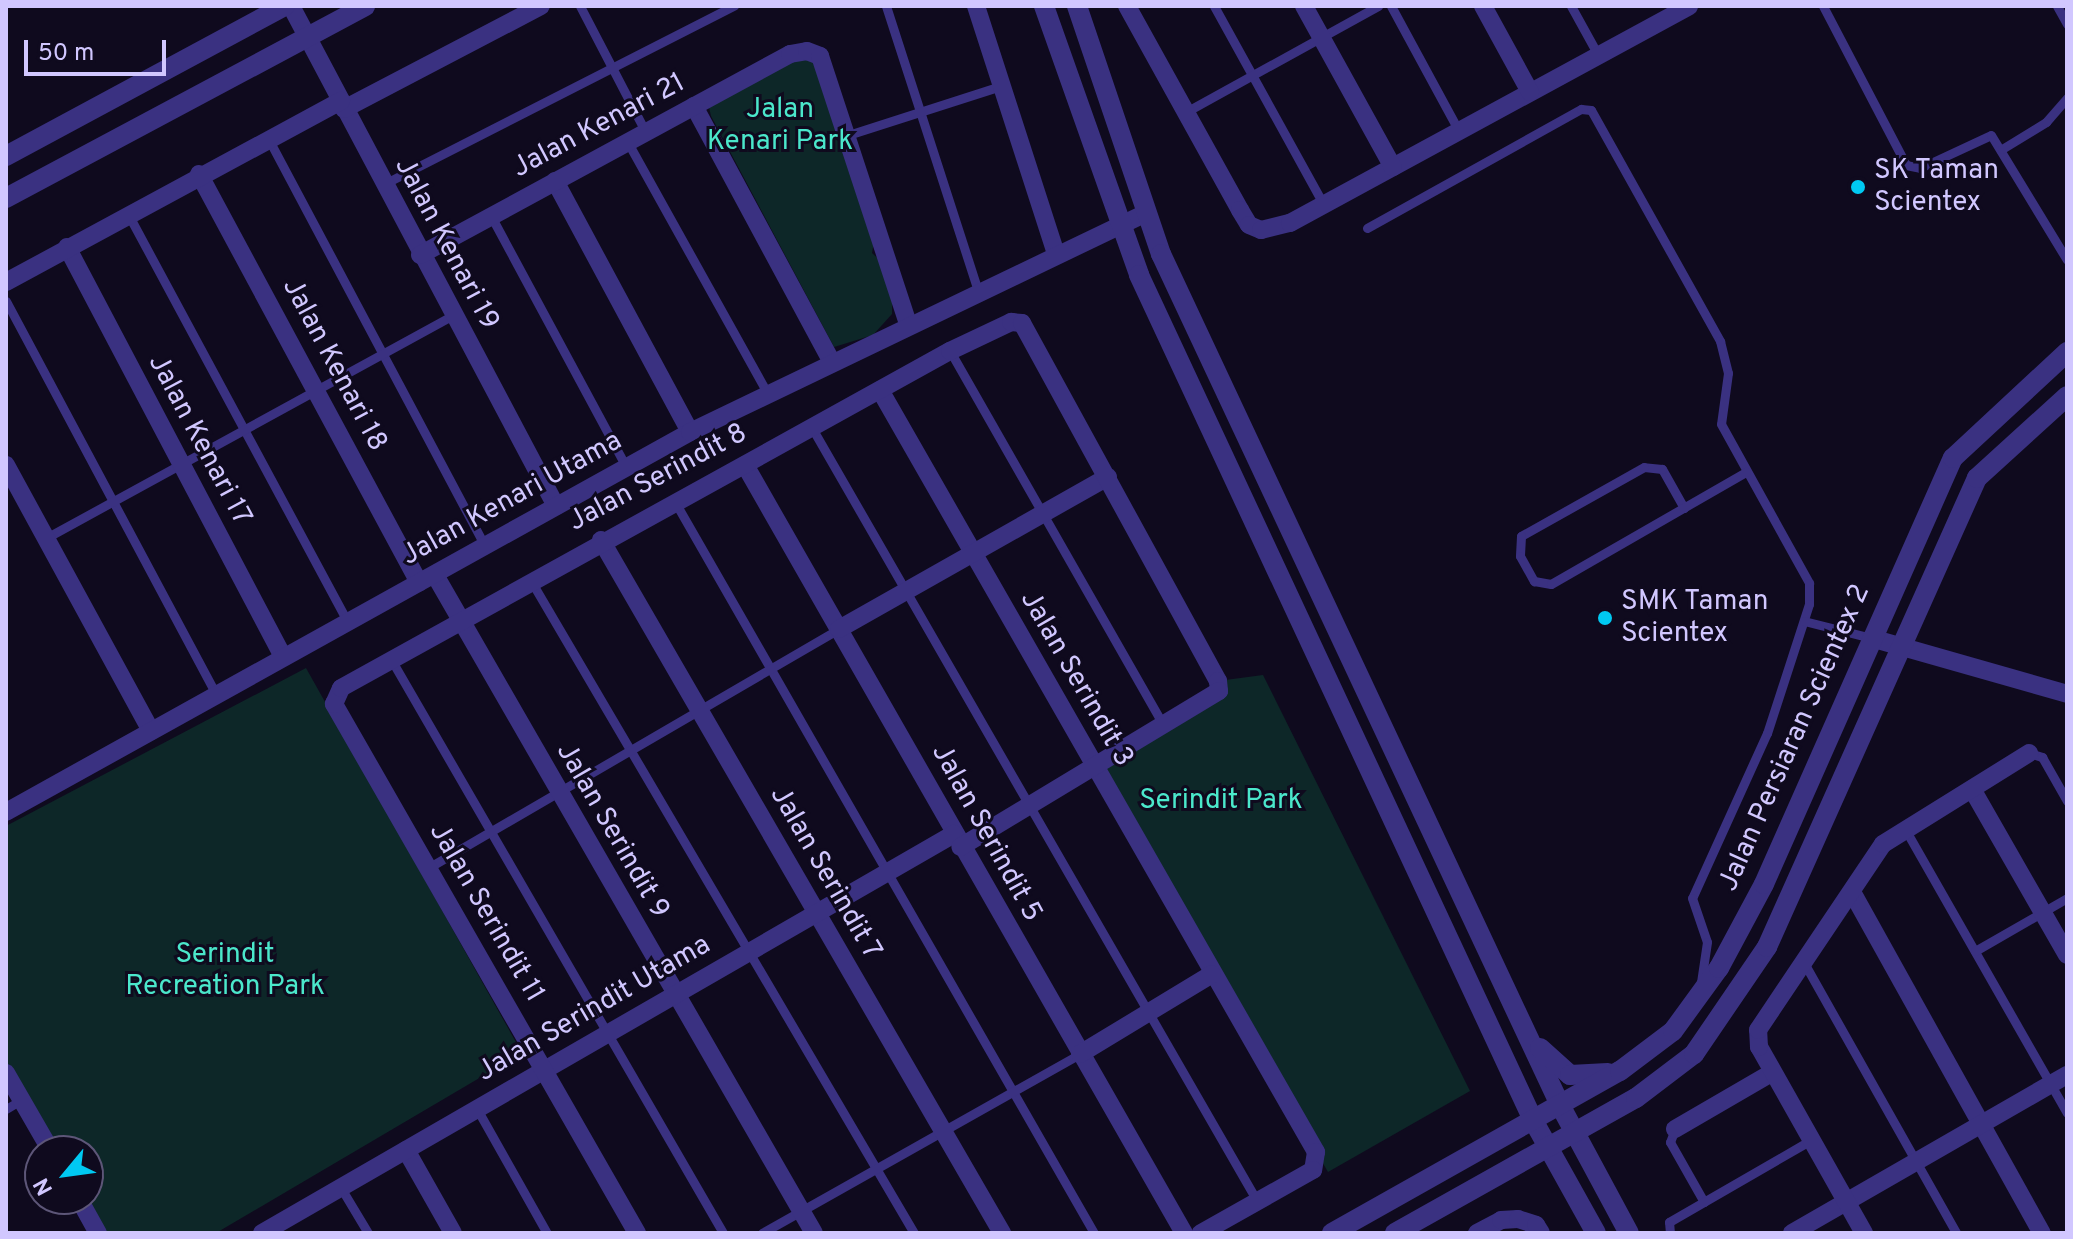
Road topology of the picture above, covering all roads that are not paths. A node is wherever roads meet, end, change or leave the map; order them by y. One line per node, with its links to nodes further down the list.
1 (288, 6): 24 (street, Jalan Kenari 19); 42 (street)
2 (365, 6): 24 (street)
3 (541, 6): 32 (street)
4 (580, 6): 27 (lane)
5 (734, 6): 27 (lane)
6 (886, 6): 35 (lane)
7 (976, 6): 29 (street)
8 (1044, 6): 23 (street)
9 (1053, 6): 23 (street)
10 (1077, 6): 50 (street)
11 (1127, 6): 34 (street)
12 (1214, 6): 28 (lane)
13 (1304, 6): 25 (street)
14 (1378, 6): 25 (lane)
15 (1391, 6): 37 (lane)
16 (1483, 6): 30 (street)
17 (1571, 6): 26 (lane)
18 (1689, 6): 21 (street)
19 (1823, 6): 41 (lane)
20 (2057, 6): 22 (lane)
21 (1665, 12): 26 (street)
22 (2067, 24)
23 (1054, 33): 52 (street)
24 (307, 36): 32 (street, Jalan Kenari 19); 47 (street)
25 (1321, 37): 28 (lane); 43 (street)
26 (1598, 55): 30 (street)
27 (613, 68): 36 (lane); 46 (lane)
28 (1252, 75): 34 (lane); 48 (lane)
29 (1001, 86): 35 (lane); 55 (street)
30 (1530, 92): 37 (street)
31 (2067, 98): 41 (lane)
32 (342, 105): 39 (street); 46 (street, Jalan Kenari 19)
33 (694, 106): 36 (street, Jalan Kenari 21); 38 (street, Jalan Kenari 21); 66 (street)
34 (1184, 113): 48 (street)
35 (921, 115): 38 (lane); 59 (lane)
36 (645, 131): 40 (street, Jalan Kenari 21)
37 (1459, 131): 43 (street)
38 (845, 136): 62 (street)
39 (269, 138): 44 (street); 65 (lane)
40 (627, 141): 45 (street, Jalan Kenari 21); 69 (lane)
41 (2002, 149): 57 (lane)
42 (6, 156)
43 (1393, 167): 48 (street)
44 (199, 174): 49 (street); 67 (street, Jalan Kenari 18)
45 (555, 181): 51 (street, Jalan Kenari 21); 73 (street)
46 (383, 184): 56 (street, Jalan Kenari 19)
47 (6, 198)
48 (1324, 205)
49 (128, 214): 54 (street); 72 (lane)
50 (1144, 214): 52 (street, Jalan Kenari Utama); 130 (street)
51 (490, 216): 56 (street, Jalan Kenari 21); 77 (lane)
52 (1120, 225): 55 (street, Jalan Kenari Utama); 145 (street)
53 (1367, 228): 78 (lane)
54 (67, 247): 58 (street); 76 (street, Jalan Kenari 17)
55 (1056, 253): 59 (street, Jalan Kenari Utama)
56 (420, 255): 61 (street, Jalan Kenari 19)
57 (2067, 260)
58 (6, 282)
59 (978, 290): 62 (street, Jalan Kenari Utama)
60 (6, 301): 81 (lane)
61 (451, 316): 65 (lane); 82 (street, Jalan Kenari 19)
62 (908, 324): 66 (street, Jalan Kenari Utama)
63 (950, 351): 68 (street, Jalan Serindit 8); 79 (street, Jalan Serindit 8); 84 (lane)
64 (2067, 352): 96 (street, Jalan Persiaran Scientex 2)
65 (382, 354): 67 (lane); 87 (lane)
66 (831, 360): 69 (street, Jalan Kenari Utama)
67 (316, 389): 72 (lane); 89 (street, Jalan Kenari 18)
68 (880, 390): 71 (street, Jalan Serindit 8); 88 (street, Jalan Serindit 3)
69 (767, 393): 73 (street, Jalan Kenari Utama)
70 (2067, 396): 97 (street, Jalan Persiaran Scientex 2)
71 (812, 428): 75 (street, Jalan Serindit 8); 91 (lane)
72 (244, 430): 76 (lane); 94 (lane)
73 (690, 432): 77 (street, Jalan Kenari Utama)
74 (6, 465): 85 (street)
75 (745, 465): 80 (street, Jalan Serindit 8); 95 (street, Jalan Serindit 5)
76 (180, 466): 81 (lane); 98 (street, Jalan Kenari 17)
77 (626, 467): 82 (street, Jalan Kenari Utama)
78 (1746, 472): 83 (lane); 93 (lane)
79 (1108, 477): 84 (street); 105 (street, Jalan Serindit Utama)
80 (675, 502): 86 (street, Jalan Serindit 8); 100 (lane)
81 (112, 503): 85 (lane); 102 (lane)
82 (556, 506): 87 (street, Jalan Kenari Utama)
83 (1684, 508): 83 (lane)
84 (1044, 513): 88 (street); 105 (lane)
85 (46, 538): 106 (street)
86 (601, 540): 90 (street, Jalan Serindit 8); 104 (street, Jalan Serindit 7)
87 (485, 546): 89 (street, Jalan Kenari Utama)
88 (973, 553): 91 (street); 109 (street, Jalan Serindit 3)
89 (427, 579): 92 (street, Jalan Kenari 18); 94 (street, Jalan Kenari Utama)
90 (530, 579): 92 (street, Jalan Serindit 8); 107 (lane)
91 (905, 590): 95 (street); 113 (lane)
92 (461, 621): 99 (street, Jalan Serindit 8); 111 (street, Jalan Serindit 9)
93 (1804, 621): 96 (lane); 131 (lane)
94 (348, 622): 98 (street, Jalan Kenari Utama)
95 (839, 629): 100 (lane); 117 (street, Jalan Serindit 5)
96 (1871, 638): 97 (street); 131 (street, Jalan Persiaran Scientex 2)
97 (1899, 644): 101 (street); 149 (street, Jalan Persiaran Scientex 2)
98 (283, 657): 102 (street, Jalan Kenari Utama)
99 (392, 661): 103 (street, Jalan Serindit 8); 116 (lane)
100 (772, 671): 104 (lane); 119 (lane)
101 (2067, 694)
102 (216, 695): 106 (street, Jalan Kenari Utama)
103 (334, 704): 118 (street, Jalan Serindit 11)
104 (698, 710): 107 (lane); 123 (street, Jalan Serindit 7)
105 (1163, 725): 109 (street, Jalan Serindit Utama)
106 (151, 731): 114 (street, Jalan Kenari Utama)
107 (629, 748): 111 (lane); 125 (lane)
108 (2029, 753): 110 (street); 112 (lane)
109 (1093, 766): 113 (street, Jalan Serindit Utama); 128 (street, Jalan Serindit 3)
110 (1972, 789): 115 (street); 122 (street)
111 (557, 791): 116 (lane); 129 (street, Jalan Serindit 9)
112 (2067, 801)
113 (1029, 806): 117 (street, Jalan Serindit Utama); 132 (lane)
114 (6, 812)
115 (1905, 829): 120 (street); 124 (lane)
116 (490, 831): 118 (lane); 133 (lane)
117 (957, 840): 119 (street, Jalan Serindit Utama); 134 (street, Jalan Serindit 5)
118 (428, 868): 135 (street, Jalan Serindit 11)
119 (888, 872): 123 (street, Jalan Serindit Utama); 140 (lane)
120 (1852, 892): 127 (street); 146 (street)
121 (2067, 898): 122 (lane)
122 (2042, 912): 124 (lane); 126 (street)
123 (816, 914): 125 (street, Jalan Serindit Utama); 148 (street, Jalan Serindit 7)
124 (1975, 951): 139 (lane)
125 (749, 952): 129 (street, Jalan Serindit Utama); 155 (lane)
126 (2067, 955)
127 (1803, 961): 137 (street); 154 (lane)
128 (1212, 974): 132 (street); 158 (street, Jalan Serindit 3)
129 (674, 995): 133 (street, Jalan Serindit Utama); 160 (street, Jalan Serindit 9)
130 (1516, 1012): 136 (street); 142 (street)
131 (1687, 1012): 136 (street, Jalan Persiaran Scientex 2)
132 (1147, 1013): 134 (street); 158 (lane)
133 (609, 1033): 135 (street, Jalan Serindit Utama); 169 (lane)
134 (1080, 1054): 140 (lane); 162 (street, Jalan Serindit 5)
135 (544, 1071): 143 (street, Jalan Serindit Utama); 168 (street, Jalan Serindit 11)
136 (1620, 1071): 142 (street, Jalan Persiaran Scientex 2)
137 (1773, 1072): 147 (street); 151 (street)
138 (6, 1073): 141 (street)
139 (2059, 1079): 144 (lane); 146 (street)
140 (1013, 1091): 148 (lane); 174 (lane)
141 (14, 1104): 150 (street)
142 (1560, 1105): 145 (street, Jalan Persiaran Scientex 2); 149 (street)
143 (477, 1109): 153 (street, Jalan Serindit Utama); 167 (lane)
144 (2067, 1113)
145 (1533, 1120): 152 (street); 176 (street, Jalan Persiaran Scientex 2)
146 (1981, 1124): 154 (street); 186 (street)
147 (1675, 1129): 159 (lane)
148 (942, 1131): 155 (lane); 173 (street, Jalan Serindit 7)
149 (1574, 1132): 152 (street, Jalan Persiaran Scientex 2); 181 (street)
150 (38, 1135)
151 (1811, 1140): 157 (street); 159 (lane)
152 (1548, 1146): 177 (street, Jalan Persiaran Scientex 2); 180 (street)
153 (406, 1150): 156 (street, Jalan Serindit Utama); 166 (street)
154 (1915, 1162): 157 (street); 185 (lane)
155 (876, 1168): 160 (lane); 172 (lane)
156 (341, 1188): 163 (street, Jalan Serindit Utama); 165 (lane)
157 (1846, 1201): 183 (street); 184 (street)
158 (1257, 1202): 175 (street)
159 (1704, 1202): 182 (lane)
160 (801, 1211): 170 (lane); 171 (street, Jalan Serindit 9)
161 (88, 1215): 164 (street)
162 (1179, 1231)
163 (267, 1232)
164 (98, 1233)
165 (368, 1233)
166 (453, 1233)
167 (547, 1233)
168 (637, 1233)
169 (723, 1233)
170 (762, 1233)
171 (814, 1233)
172 (914, 1233)
173 (1002, 1233)
174 (1094, 1233)
175 (1201, 1233)
176 (1332, 1233)
177 (1395, 1233)
178 (1477, 1233): 179 (street)
179 (1541, 1233)
180 (1596, 1233)
181 (1629, 1233)
182 (1670, 1233)
183 (1792, 1233)
184 (1864, 1233)
185 (1956, 1233)
186 (2042, 1233)

